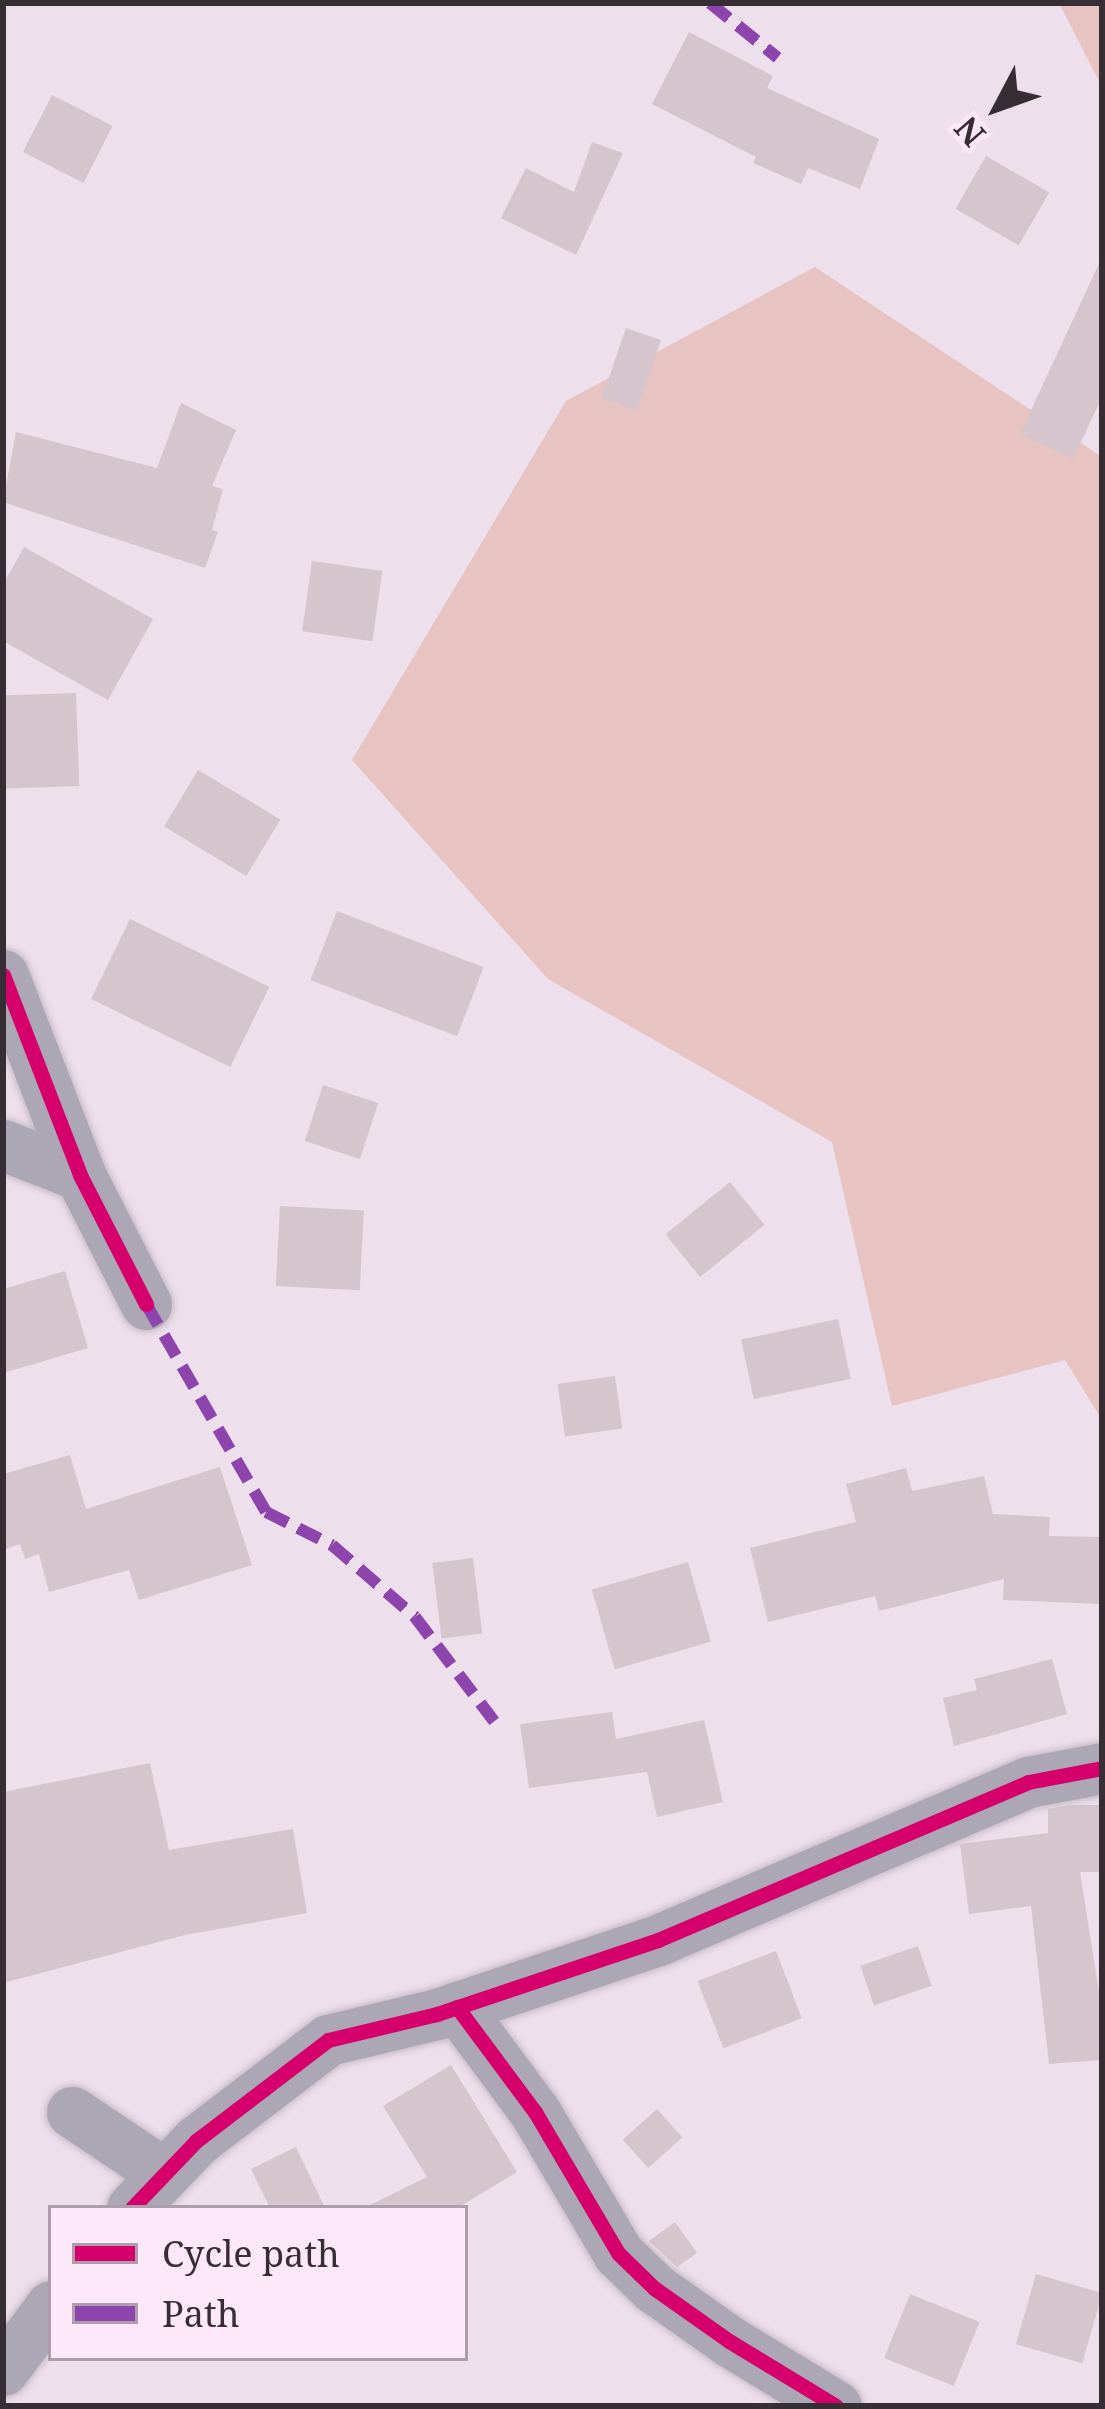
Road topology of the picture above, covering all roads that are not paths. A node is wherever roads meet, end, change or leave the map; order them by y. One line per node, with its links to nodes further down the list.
1 (3, 975): 3 (street)
2 (3, 1145): 3 (street)
3 (80, 1175): 4 (street)
4 (146, 1304)
5 (1102, 1768): 6 (street)
6 (458, 2007): 8 (street); 11 (street)
7 (72, 2112): 8 (street)
8 (147, 2190)
9 (48, 2310): 10 (street)
10 (3, 2370)
11 (836, 2406)

